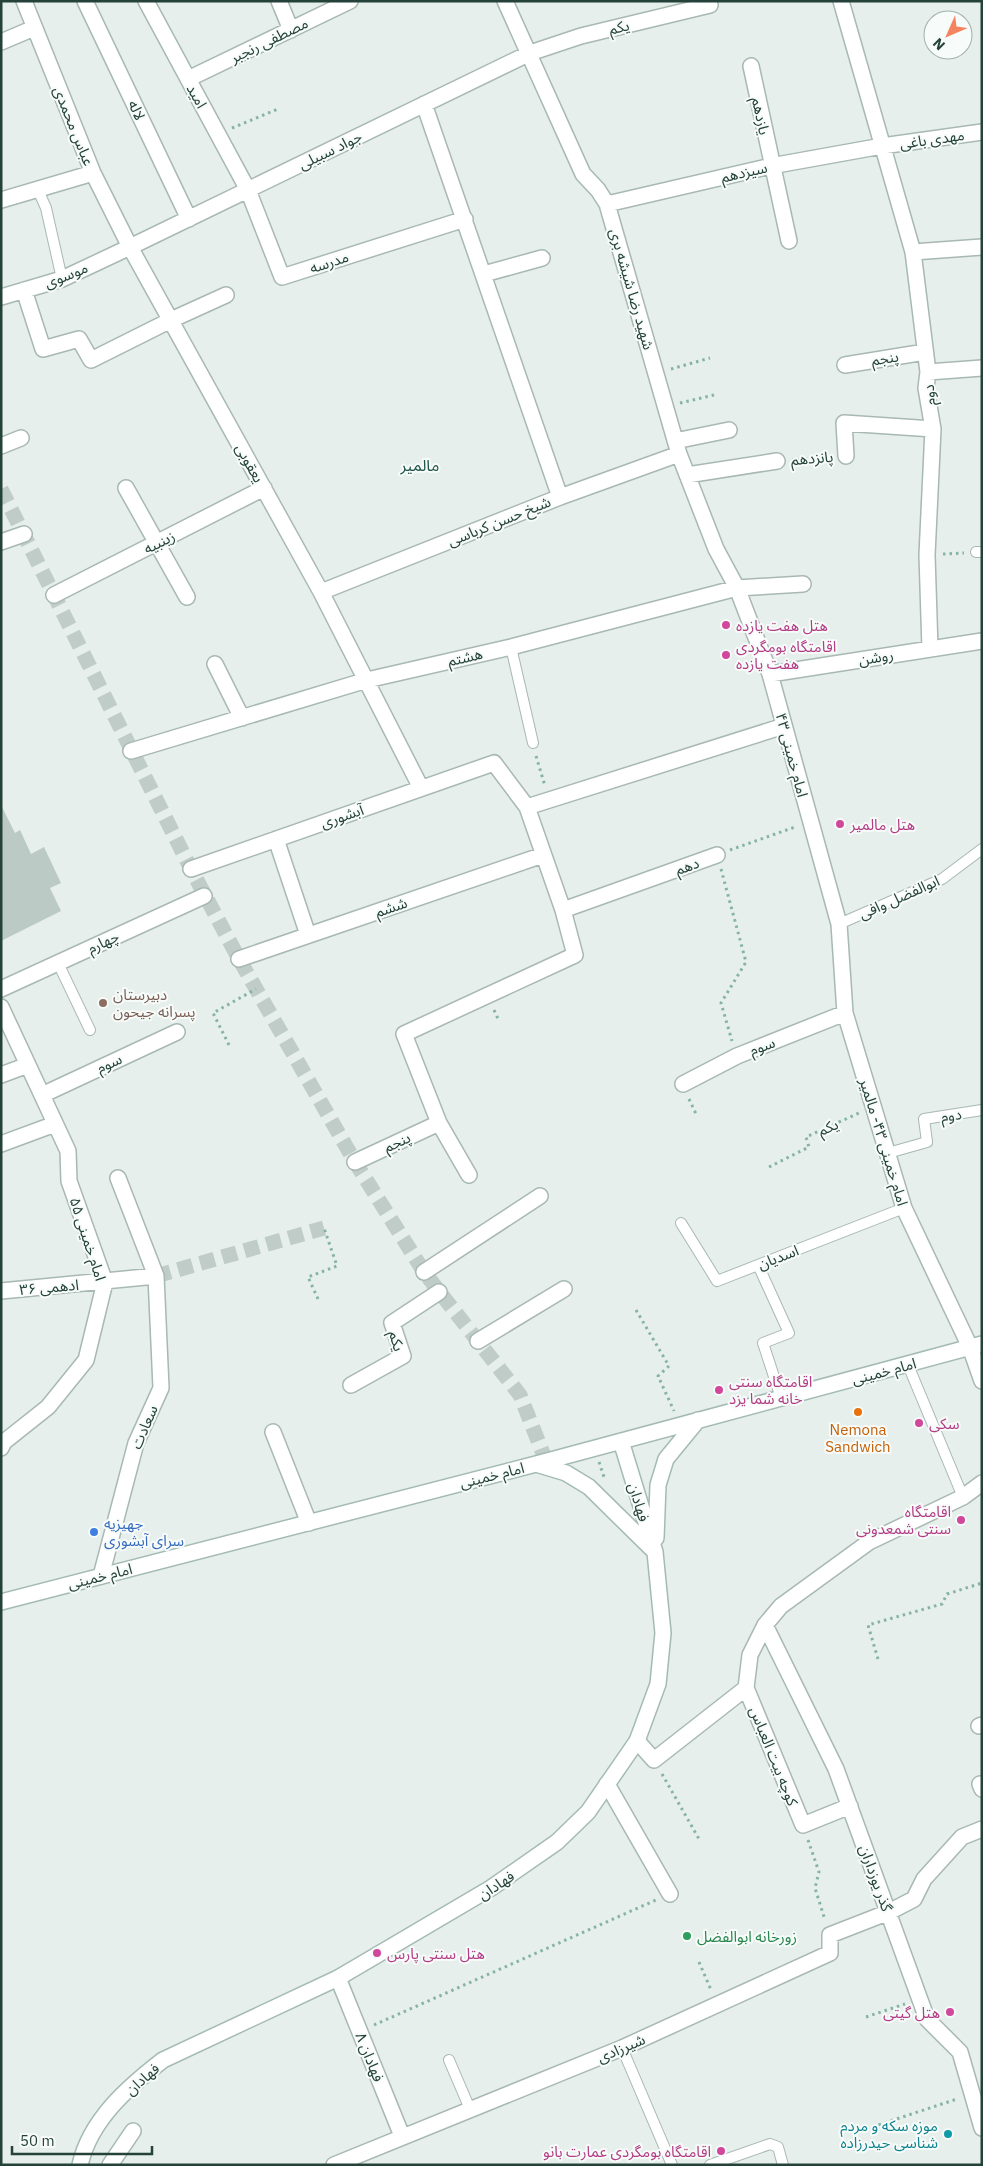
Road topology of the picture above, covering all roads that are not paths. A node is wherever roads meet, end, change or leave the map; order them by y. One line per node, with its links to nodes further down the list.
1 (24, 1): 9 (street, عباس محمدی)
2 (86, 1): 24 (street, لاله)
3 (146, 1): 14 (street, امید)
4 (279, 1): 10 (street)
5 (350, 1): 10 (street, مصطفی رنجبر)
6 (505, 1): 12 (street, شهید رضا شیشه بری)
7 (841, 1): 17 (street, دوم)
8 (710, 5): 12 (street, یکم)
9 (34, 28): 11 (street); 19 (street, عباس محمدی)
10 (291, 30): 14 (street, مصطفی رنجبر)
11 (1, 42)
12 (530, 53): 15 (street, جواد سبیلی); 23 (street, شهید رضا شیشه بری)
13 (751, 66): 18 (street, یازدهم)
14 (188, 79): 21 (street, امید)
15 (424, 104): 21 (street, جواد سبیلی); 25 (street)
16 (982, 132): 17 (street, مهدی باغی)
17 (882, 146): 18 (street, سیزدهم); 29 (street, دوم)
18 (771, 166): 23 (street, سیزدهم); 26 (street, یازدهم)
19 (93, 173): 20 (street); 28 (street, عباس محمدی)
20 (38, 190): 22 (street); 32 (lane)
21 (248, 190): 24 (street, جواد سبیلی); 25 (street, مدرسه)
22 (1, 200)
23 (607, 204): 45 (street, شهید رضا شیشه بری)
24 (189, 219): 28 (street, جواد سبیلی)
25 (465, 219): 31 (street)
26 (789, 241)
27 (982, 247): 29 (street)
28 (130, 248): 32 (street, موسوی); 36 (street, یعقوبی)
29 (913, 252): 37 (street, دوم)
30 (542, 258): 31 (street)
31 (484, 274): 51 (street)
32 (62, 278): 33 (street, موسوی)
33 (24, 290): 35 (street, موسوی); 36 (street)
34 (226, 295): 36 (street)
35 (1, 297)
36 (171, 320): 50 (street, یعقوبی)
37 (925, 352): 38 (street, پنجم); 40 (street, دوم)
38 (845, 365)
39 (982, 368): 40 (street)
40 (928, 372): 41 (street, دوم)
41 (933, 429): 46 (street, پانزدهم); 62 (street, دوم)
42 (729, 430): 45 (street, شیخ حسن کرباسی)
43 (21, 438): 44 (street)
44 (1, 446)
45 (677, 448): 48 (street, شهید رضا شیشه بری); 51 (street, شیخ حسن کرباسی)
46 (846, 456)
47 (776, 461): 48 (street, پانزدهم)
48 (687, 475): 56 (street, شهید رضا شیشه بری)
49 (126, 488): 54 (street)
50 (264, 488): 54 (street, زینبیه); 57 (street, یعقوبی)
51 (560, 497): 57 (street, شیخ حسن کرباسی)
52 (24, 534): 53 (street)
53 (1, 542)
54 (157, 543): 58 (street, زینبیه); 59 (street)
55 (804, 584): 56 (street, هشتم)
56 (737, 588): 61 (street, هشتم); 64 (street, امام خمینی ۴۳)
57 (321, 592): 65 (street, یعقوبی)
58 (54, 595)
59 (187, 597)
60 (982, 641): 62 (street, روشن)
61 (511, 647): 65 (street, هشتم); 68 (lane)
62 (930, 649): 64 (street, روشن)
63 (215, 664): 66 (street)
64 (770, 674): 67 (street, امام خمینی ۴۳)
65 (367, 680): 66 (street, هشتم); 70 (street, یعقوبی)
66 (242, 718): 69 (street, هشتم)
67 (784, 726): 71 (street); 79 (street, امام خمینی ۴۳)
68 (532, 743)
69 (131, 752)
70 (421, 788): 71 (street, آبشوری); 72 (street, آبشوری)
71 (527, 807): 74 (street)
72 (276, 839): 76 (street, آبشوری); 80 (street)
73 (982, 850): 79 (lane, ابوالفضل وافی)
74 (544, 855): 78 (street); 80 (street, ششم)
75 (717, 855): 78 (street, دهم)
76 (191, 869)
77 (204, 896): 82 (street, چهارم)
78 (563, 910): 93 (street)
79 (839, 924): 85 (street, امام خمینی ۴۳- مالمیر)
80 (308, 935): 81 (street, ششم)
81 (239, 959)
82 (58, 963): 83 (street, چهارم); 86 (lane)
83 (1, 989)
84 (1, 1007): 88 (street, امام خمینی ۵۵)
85 (844, 1013): 90 (street, سوم); 96 (street, امام خمینی ۴۳- مالمیر)
86 (90, 1030)
87 (177, 1032): 91 (street, سوم)
88 (28, 1065): 89 (street); 91 (street, امام خمینی ۵۵)
89 (1, 1075)
90 (683, 1084)
91 (42, 1095): 94 (street, امام خمینی ۵۵)
92 (982, 1110): 96 (lane, دوم)
93 (439, 1123): 97 (street, پنجم); 98 (street)
94 (56, 1124): 95 (street); 106 (street, امام خمینی ۵۵)
95 (1, 1144)
96 (888, 1153): 101 (street, امام خمینی ۴۳- مالمیر)
97 (355, 1162)
98 (469, 1174)
99 (118, 1178): 105 (street, سعادت)
100 (540, 1196): 104 (street)
101 (904, 1208): 103 (lane, اسدیان); 111 (street, امام خمینی ۴۳- مالمیر)
102 (680, 1223): 103 (lane, اسدیان)
103 (758, 1265): 115 (lane)
104 (424, 1272)
105 (156, 1276): 106 (street, ادهمی ۳۶); 125 (street, سعادت)
106 (105, 1282): 108 (street, ادهمی ۳۶); 119 (street, امام خمینی ۵۵)
107 (564, 1289): 110 (street)
108 (1, 1291)
109 (438, 1292): 114 (street, یکم)
110 (478, 1342)
111 (976, 1346): 112 (street, امام خمینی); 113 (street, امام خمینی ۴۳- مالمیر)
112 (908, 1365): 115 (street, امام خمینی); 122 (lane)
113 (982, 1381)
114 (351, 1385)
115 (781, 1398): 116 (street, امام خمینی)
116 (698, 1420): 118 (street, امام خمینی); 124 (street)
117 (273, 1432): 123 (street)
118 (621, 1441): 120 (street, امام خمینی); 124 (street, فهادان)
119 (1, 1448)
120 (536, 1464): 123 (street, امام خمینی); 124 (street)
121 (982, 1483): 122 (street)
122 (963, 1497): 127 (street)
123 (309, 1522): 125 (street, امام خمینی)
124 (655, 1552): 129 (street, فهادان)
125 (101, 1576): 126 (street, امام خمینی)
126 (1, 1602)
127 (765, 1625): 128 (street); 131 (street, گذر يوزداران)
128 (746, 1688): 129 (street); 131 (street, کوچه بيت العباس)
129 (637, 1741): 130 (street, فهادان)
130 (607, 1784): 133 (street); 135 (street, فهادان)
131 (850, 1806): 134 (street, گذر يوزداران)
132 (982, 1829): 134 (street)
133 (670, 1894)
134 (889, 1912): 136 (street, شیرزادی); 139 (street, گذر يوزداران)
135 (338, 1978): 141 (street, فهادان ۸); 142 (street, فهادان)
136 (622, 2048): 138 (street, شیرزادی); 145 (lane)
137 (449, 2060): 138 (lane)
138 (470, 2109): 141 (street, شیرزادی)
139 (982, 2128)
140 (133, 2132): 143 (street)
141 (402, 2136): 144 (street, شیرزادی)
142 (80, 2165)
143 (110, 2165)
144 (334, 2165)
145 (672, 2165)
146 (710, 2165): 147 (lane)
147 (783, 2165)

